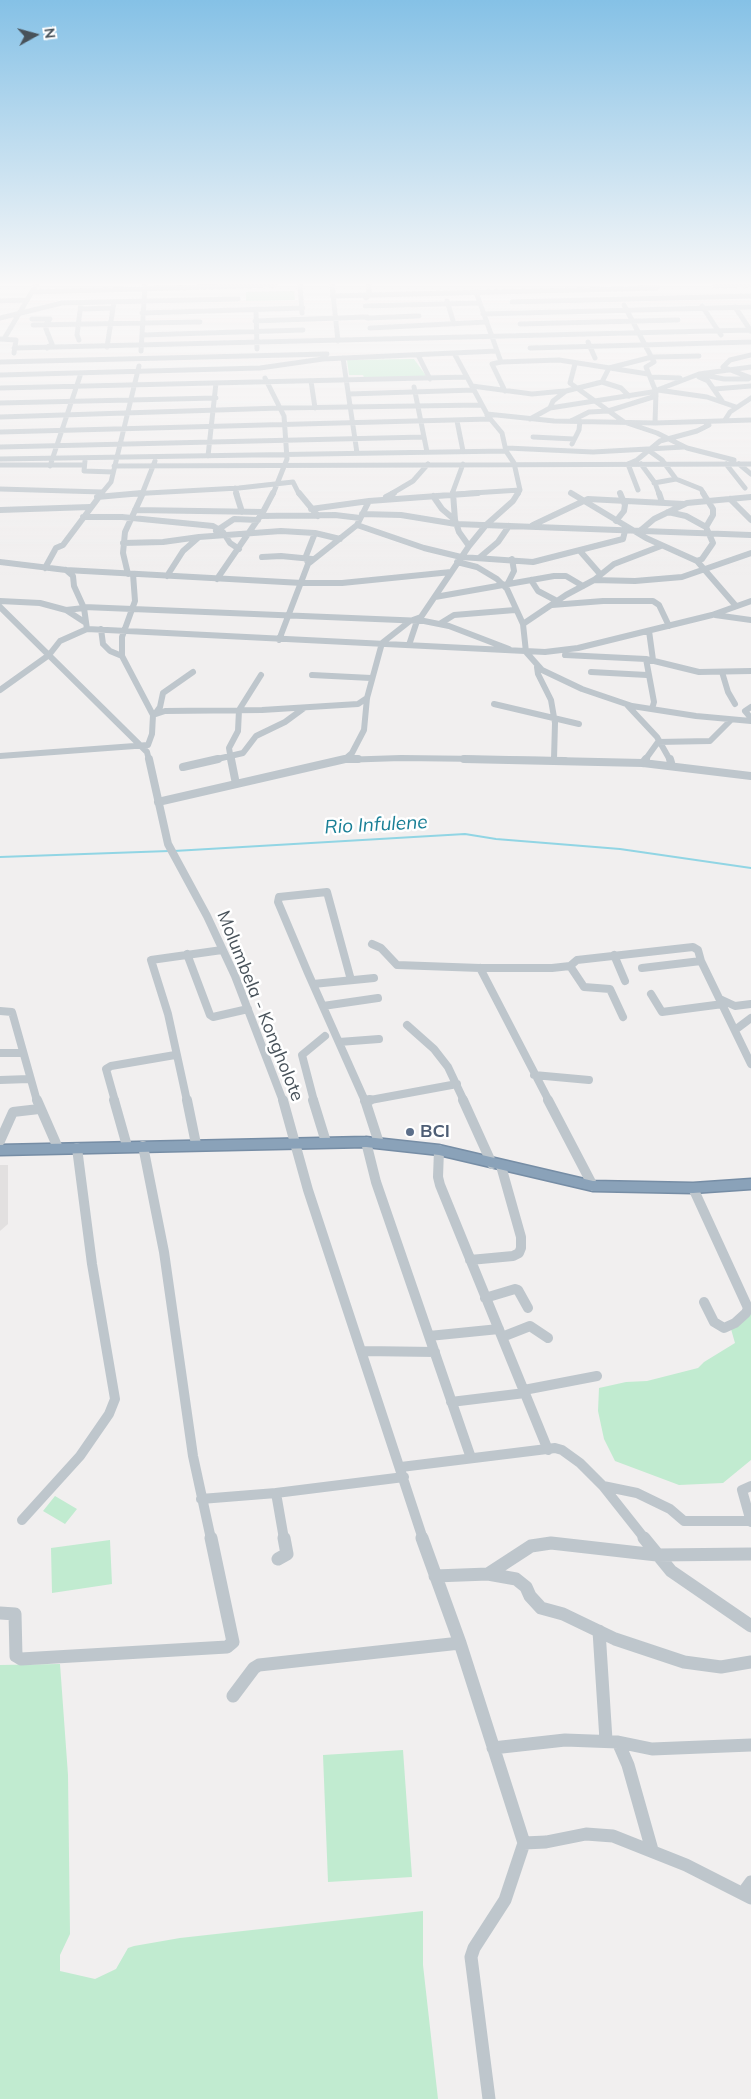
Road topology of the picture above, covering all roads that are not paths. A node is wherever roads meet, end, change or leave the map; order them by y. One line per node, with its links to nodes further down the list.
1 (78, 383): 18 (street)
2 (134, 383): 16 (street)
3 (216, 383): 16 (street); 29 (street)
4 (267, 383): 39 (street)
5 (311, 383): 40 (street)
6 (347, 383): 27 (street)
7 (414, 383): 25 (street)
8 (470, 383): 19 (street)
9 (501, 383): 23 (street)
10 (570, 383): 20 (street)
11 (598, 383): 20 (street)
12 (605, 383): 28 (street)
13 (653, 383): 26 (street)
14 (677, 383): 26 (street)
15 (710, 383): 21 (street)
16 (133, 386): 18 (street); 31 (street)
17 (751, 386): 21 (street)
18 (76, 388): 22 (street); 35 (street)
19 (473, 388): 23 (street); 25 (street); 36 (street)
20 (577, 388): 24 (street); 32 (street)
21 (716, 389): 33 (street)
22 (0, 390)
23 (505, 391): 24 (street)
24 (566, 391): 41 (street)
25 (415, 392): 27 (street); 37 (street)
26 (656, 392): 28 (street); 33 (street); 44 (street); 59 (street)
27 (349, 394): 42 (street)
28 (629, 396): 32 (street)
29 (214, 397): 31 (street); 43 (street)
30 (751, 398): 38 (street)
31 (131, 399): 35 (street); 45 (street)
32 (593, 400): 41 (street); 44 (street)
33 (722, 401): 38 (street)
34 (0, 402): 35 (street)
35 (71, 402): 46 (street)
36 (481, 405): 37 (street); 48 (street)
37 (418, 407): 42 (street); 54 (street)
38 (736, 407): 51 (street)
39 (280, 408): 40 (street); 43 (street); 60 (street)
40 (315, 408): 42 (street)
41 (550, 408): 49 (street)
42 (351, 409): 58 (street)
43 (215, 410): 45 (street); 61 (street)
44 (608, 410): 55 (street); 56 (street)
45 (129, 413): 46 (street); 62 (street)
46 (67, 416): 47 (street); 64 (street)
47 (0, 417)
48 (488, 417): 49 (street); 50 (street); 76 (street)
49 (530, 419): 55 (street)
50 (457, 420): 54 (street); 78 (street)
51 (725, 420): 52 (street); 57 (street)
52 (751, 420)
53 (580, 421): 55 (street); 56 (street); 70 (street)
54 (421, 422): 58 (street); 65 (street)
55 (571, 422)
56 (624, 422): 59 (street); 68 (street)
57 (704, 422): 59 (street); 68 (street)
58 (352, 423): 60 (street); 67 (street)
59 (656, 423)
60 (286, 424): 61 (street); 69 (street)
61 (211, 426): 62 (street); 71 (street)
62 (124, 428): 64 (street); 72 (street)
63 (0, 432): 64 (street)
64 (62, 432): 74 (street)
65 (424, 437): 67 (street); 79 (street)
66 (533, 437): 70 (street)
67 (355, 438): 69 (street); 81 (street)
68 (668, 438): 75 (street); 77 (street)
69 (287, 439): 71 (street); 83 (street)
70 (574, 439): 80 (street)
71 (209, 442): 72 (street); 82 (street)
72 (119, 444): 74 (street); 86 (street)
73 (0, 447): 74 (street)
74 (56, 447): 85 (street)
75 (684, 447): 77 (street); 97 (street)
76 (507, 449): 78 (street); 80 (street); 89 (street)
77 (649, 449): 80 (street); 92 (street); 94 (street)
78 (463, 451): 79 (street)
79 (426, 452): 81 (street)
80 (571, 452)
81 (356, 453): 83 (street)
82 (208, 456): 83 (street); 84 (street)
83 (287, 456): 101 (street)
84 (155, 457): 86 (street); 100 (street)
85 (53, 458): 87 (street); 88 (street); 99 (street)
86 (115, 458): 88 (street); 102 (street)
87 (0, 459)
88 (85, 461): 99 (street); 102 (street)
89 (514, 463): 91 (street); 92 (street); 110 (street)
90 (428, 464): 91 (street); 101 (street); 120 (street)
91 (463, 464): 116 (street)
92 (628, 464): 93 (street); 111 (street)
93 (641, 464): 94 (street); 106 (street)
94 (664, 464): 95 (street); 104 (street)
95 (726, 464): 96 (street); 108 (street)
96 (738, 464): 97 (street); 103 (street)
97 (749, 464)
98 (0, 465): 99 (street)
99 (50, 466)
100 (154, 466): 101 (street); 102 (street); 115 (street)
101 (284, 466): 105 (street)
102 (113, 469): 112 (street)
103 (751, 474)
104 (676, 479): 106 (street); 124 (street)
105 (279, 482): 107 (street); 129 (street); 135 (street)
106 (654, 483): 125 (street)
107 (235, 488): 115 (street); 133 (street)
108 (745, 488)
109 (0, 489): 112 (street)
110 (520, 490): 116 (street); 147 (street)
111 (638, 490)
112 (102, 492): 119 (street)
113 (571, 493): 123 (street)
114 (620, 493): 122 (street)
115 (142, 494): 119 (street); 131 (street)
116 (452, 495): 117 (street); 144 (street)
117 (433, 496): 120 (street); 144 (street)
118 (751, 497): 121 (street)
119 (98, 498): 128 (street)
120 (386, 498): 126 (street)
121 (730, 499): 124 (street); 142 (street)
122 (624, 500): 123 (street); 125 (street); 143 (street)
123 (581, 501): 141 (street); 143 (street)
124 (709, 501): 127 (street); 151 (street)
125 (662, 502): 127 (street)
126 (368, 504): 129 (street); 137 (street)
127 (684, 504): 134 (street)
128 (90, 507): 130 (street); 138 (street)
129 (311, 509): 136 (street)
130 (0, 510)
131 (135, 510): 132 (street); 139 (street)
132 (212, 512): 133 (street); 145 (street)
133 (242, 512): 135 (street)
134 (668, 512): 151 (street); 153 (street)
135 (260, 516): 140 (street); 152 (street); 157 (street)
136 (318, 516): 137 (street); 140 (street)
137 (361, 516): 144 (street); 146 (street)
138 (83, 517): 139 (street); 178 (street)
139 (132, 517): 145 (street); 164 (street)
140 (305, 517)
141 (546, 520): 149 (street); 150 (street)
142 (751, 520)
143 (616, 521): 156 (street)
144 (456, 522): 147 (street); 165 (street)
145 (208, 525): 152 (street)
146 (356, 525): 163 (street); 173 (street)
147 (486, 525): 148 (street); 165 (street)
148 (509, 526): 149 (street); 171 (street)
149 (528, 526): 150 (street)
150 (557, 527): 155 (street)
151 (706, 527): 159 (street)
152 (219, 529): 158 (street); 161 (street)
153 (641, 530): 156 (street); 159 (street)
154 (314, 531): 157 (street); 163 (street); 174 (street)
155 (625, 531): 156 (street); 168 (street)
156 (633, 531): 166 (street)
157 (250, 532): 158 (street); 167 (street)
158 (225, 534): 161 (street); 167 (street)
159 (709, 534): 160 (street); 177 (street)
160 (751, 535)
161 (207, 536): 162 (street)
162 (199, 537): 164 (street); 184 (street)
163 (340, 539): 174 (street)
164 (123, 543): 182 (street)
165 (469, 546): 173 (street)
166 (661, 546): 177 (street); 183 (street)
167 (238, 549): 186 (street)
168 (580, 552): 176 (street); 183 (street)
169 (751, 553): 179 (street)
170 (262, 557): 174 (street)
171 (479, 558): 172 (street); 173 (street)
172 (512, 558): 176 (street); 190 (street)
173 (459, 559): 180 (street); 190 (street)
174 (309, 560): 189 (street)
175 (0, 562): 178 (street)
176 (533, 562): 185 (street)
177 (697, 562): 179 (street)
178 (45, 568): 181 (street)
179 (704, 571): 188 (street); 197 (street)
180 (451, 572): 189 (street); 192 (street)
181 (75, 573): 182 (street); 198 (street)
182 (131, 574): 184 (street); 199 (street)
183 (600, 574): 188 (street)
184 (167, 576): 186 (street)
185 (543, 578): 187 (street); 191 (street)
186 (216, 579): 189 (street)
187 (531, 580): 190 (street); 195 (street)
188 (594, 580): 191 (street)
189 (302, 583): 202 (street)
190 (505, 583): 192 (street); 201 (street)
191 (583, 586): 195 (street)
192 (435, 597): 205 (street)
193 (0, 601): 200 (street)
194 (751, 602): 197 (street)
195 (555, 603): 208 (street); 210 (street)
196 (0, 607): 220 (street)
197 (734, 607): 203 (street); 204 (street)
198 (84, 608): 199 (street); 200 (street); 209 (street)
199 (133, 608): 202 (street); 212 (street)
200 (66, 610): 209 (street)
201 (515, 610): 207 (street); 208 (street)
202 (287, 615): 205 (street); 214 (street)
203 (712, 615): 204 (street); 210 (street)
204 (736, 618): 206 (street)
205 (413, 621): 207 (street); 215 (street); 216 (street)
206 (748, 622)
207 (441, 623): 217 (street)
208 (523, 624): 218 (street)
209 (86, 626): 211 (street); 220 (street)
210 (669, 626): 213 (street)
211 (100, 629): 212 (street); 221 (street)
212 (125, 630): 214 (street); 221 (street)
213 (649, 631): 219 (street); 222 (street)
214 (280, 640): 215 (street)
215 (382, 643): 216 (street); 231 (street)
216 (409, 645): 217 (street)
217 (513, 651): 218 (street)
218 (526, 652): 219 (street); 223 (street)
219 (562, 653): 222 (street)
220 (49, 655): 232 (street); 249 (street)
221 (122, 656): 243 (street)
222 (649, 659): 227 (street); 230 (street)
223 (537, 667): 236 (street); 244 (street)
224 (751, 671): 227 (street)
225 (193, 672): 243 (street)
226 (591, 672): 230 (street)
227 (722, 672): 237 (street)
228 (261, 675): 241 (street)
229 (312, 675): 231 (street)
230 (647, 675): 240 (street)
231 (371, 678): 233 (street)
232 (0, 690)
233 (367, 698): 234 (street); 242 (street)
234 (358, 704): 239 (street); 242 (street)
235 (494, 704): 244 (street)
236 (626, 704): 240 (street); 248 (street)
237 (735, 704)
238 (751, 706): 246 (street)
239 (304, 708): 241 (street); 251 (street)
240 (652, 709): 245 (street)
241 (239, 710): 243 (street); 251 (street)
242 (365, 711): 252 (street)
243 (156, 712): 249 (street)
244 (553, 719): 247 (street); 253 (street)
245 (731, 720): 246 (street); 248 (street)
246 (751, 720)
247 (579, 724)
248 (660, 741): 254 (street); 255 (street)
249 (144, 747): 250 (street); 259 (street)
250 (0, 756)
251 (231, 756): 256 (street); 258 (street)
252 (345, 759): 253 (street); 258 (street)
253 (554, 759): 254 (street)
254 (643, 763): 255 (street)
255 (672, 766): 257 (street)
256 (183, 767)
257 (751, 776)
258 (236, 784): 259 (street)
259 (158, 802): 261 (street, Molumbela - Kongholote)
260 (372, 944): 267 (street)
261 (222, 950): 262 (street); 279 (street, Molumbela - Kongholote)
262 (187, 954): 279 (street); 290 (street)
263 (614, 955): 264 (street); 265 (street); 271 (street)
264 (700, 961): 268 (street); 276 (street)
265 (570, 966): 266 (street); 281 (street)
266 (493, 967): 267 (street); 272 (street)
267 (480, 968): 272 (street)
268 (642, 968)
269 (374, 978): 270 (street)
270 (352, 980): 273 (street); 273 (street)
271 (625, 981)
272 (488, 982): 292 (street)
273 (313, 984): 278 (street)
274 (651, 994): 276 (street)
275 (378, 998): 278 (street)
276 (721, 1002): 277 (street); 284 (street)
277 (751, 1004)
278 (323, 1006): 287 (street)
279 (248, 1009): 302 (street, Molumbela - Kongholote)
280 (0, 1011): 289 (street)
281 (623, 1017)
282 (751, 1018): 284 (street)
283 (407, 1025): 296 (street)
284 (735, 1030): 291 (street)
285 (325, 1036): 300 (street)
286 (379, 1039): 287 (street)
287 (339, 1042): 297 (street)
288 (0, 1053): 289 (street)
289 (23, 1053): 293 (street)
290 (175, 1055): 303 (street); 304 (street)
291 (751, 1064)
292 (534, 1075): 295 (street); 311 (street)
293 (29, 1079): 294 (street); 298 (street)
294 (0, 1080)
295 (589, 1080)
296 (457, 1084): 297 (street); 310 (street)
297 (366, 1101): 301 (street)
298 (39, 1109): 299 (street); 306 (street)
299 (0, 1141)
300 (326, 1142): 301 (highway); 302 (highway)
301 (373, 1142): 309 (highway); 319 (street)
302 (294, 1143): 303 (highway); 321 (street, Molumbela - Kongholote)
303 (196, 1144): 305 (highway)
304 (127, 1146): 305 (highway); 307 (highway)
305 (143, 1146): 332 (street)
306 (58, 1148): 307 (highway); 308 (highway)
307 (77, 1148): 333 (street)
308 (0, 1150)
309 (439, 1150): 310 (highway); 314 (street)
310 (497, 1165): 311 (highway); 314 (street)
311 (593, 1186): 313 (highway)
312 (750, 1187): 313 (highway)
313 (693, 1188): 316 (street)
314 (470, 1260): 315 (street)
315 (485, 1298): 317 (street); 318 (street)
316 (704, 1302)
317 (528, 1308)
318 (501, 1333): 319 (street); 320 (street); 324 (street)
319 (429, 1336): 322 (street)
320 (548, 1338)
321 (362, 1352): 322 (street); 328 (street, Molumbela - Kongholote)
322 (435, 1352): 325 (street)
323 (597, 1376): 324 (street)
324 (525, 1392): 325 (street); 326 (street)
325 (451, 1402): 327 (street)
326 (548, 1450): 327 (street); 329 (street)
327 (471, 1458): 328 (street)
328 (402, 1472): 331 (street); 339 (street, Molumbela - Kongholote)
329 (603, 1486): 334 (street); 336 (street)
330 (751, 1486): 334 (street)
331 (276, 1493): 332 (street); 337 (street)
332 (201, 1499): 340 (street)
333 (22, 1520)
334 (751, 1522)
335 (751, 1554): 336 (street)
336 (657, 1555): 338 (street); 341 (street)
337 (278, 1559)
338 (488, 1574): 339 (street); 342 (street)
339 (435, 1576): 343 (street, Molumbela - Kongholote)
340 (0, 1613)
341 (751, 1626)
342 (598, 1631): 344 (street); 346 (street)
343 (460, 1643): 345 (street); 349 (street, Molumbela - Kongholote)
344 (751, 1662)
345 (233, 1696)
346 (612, 1741): 347 (street); 349 (street); 350 (street)
347 (636, 1745): 348 (street); 350 (street)
348 (751, 1745)
349 (493, 1748): 351 (street, Molumbela - Kongholote)
350 (628, 1765): 352 (street)
351 (524, 1844): 352 (street); 354 (street)
352 (652, 1850): 353 (street)
353 (748, 1891)
354 (489, 2099)

